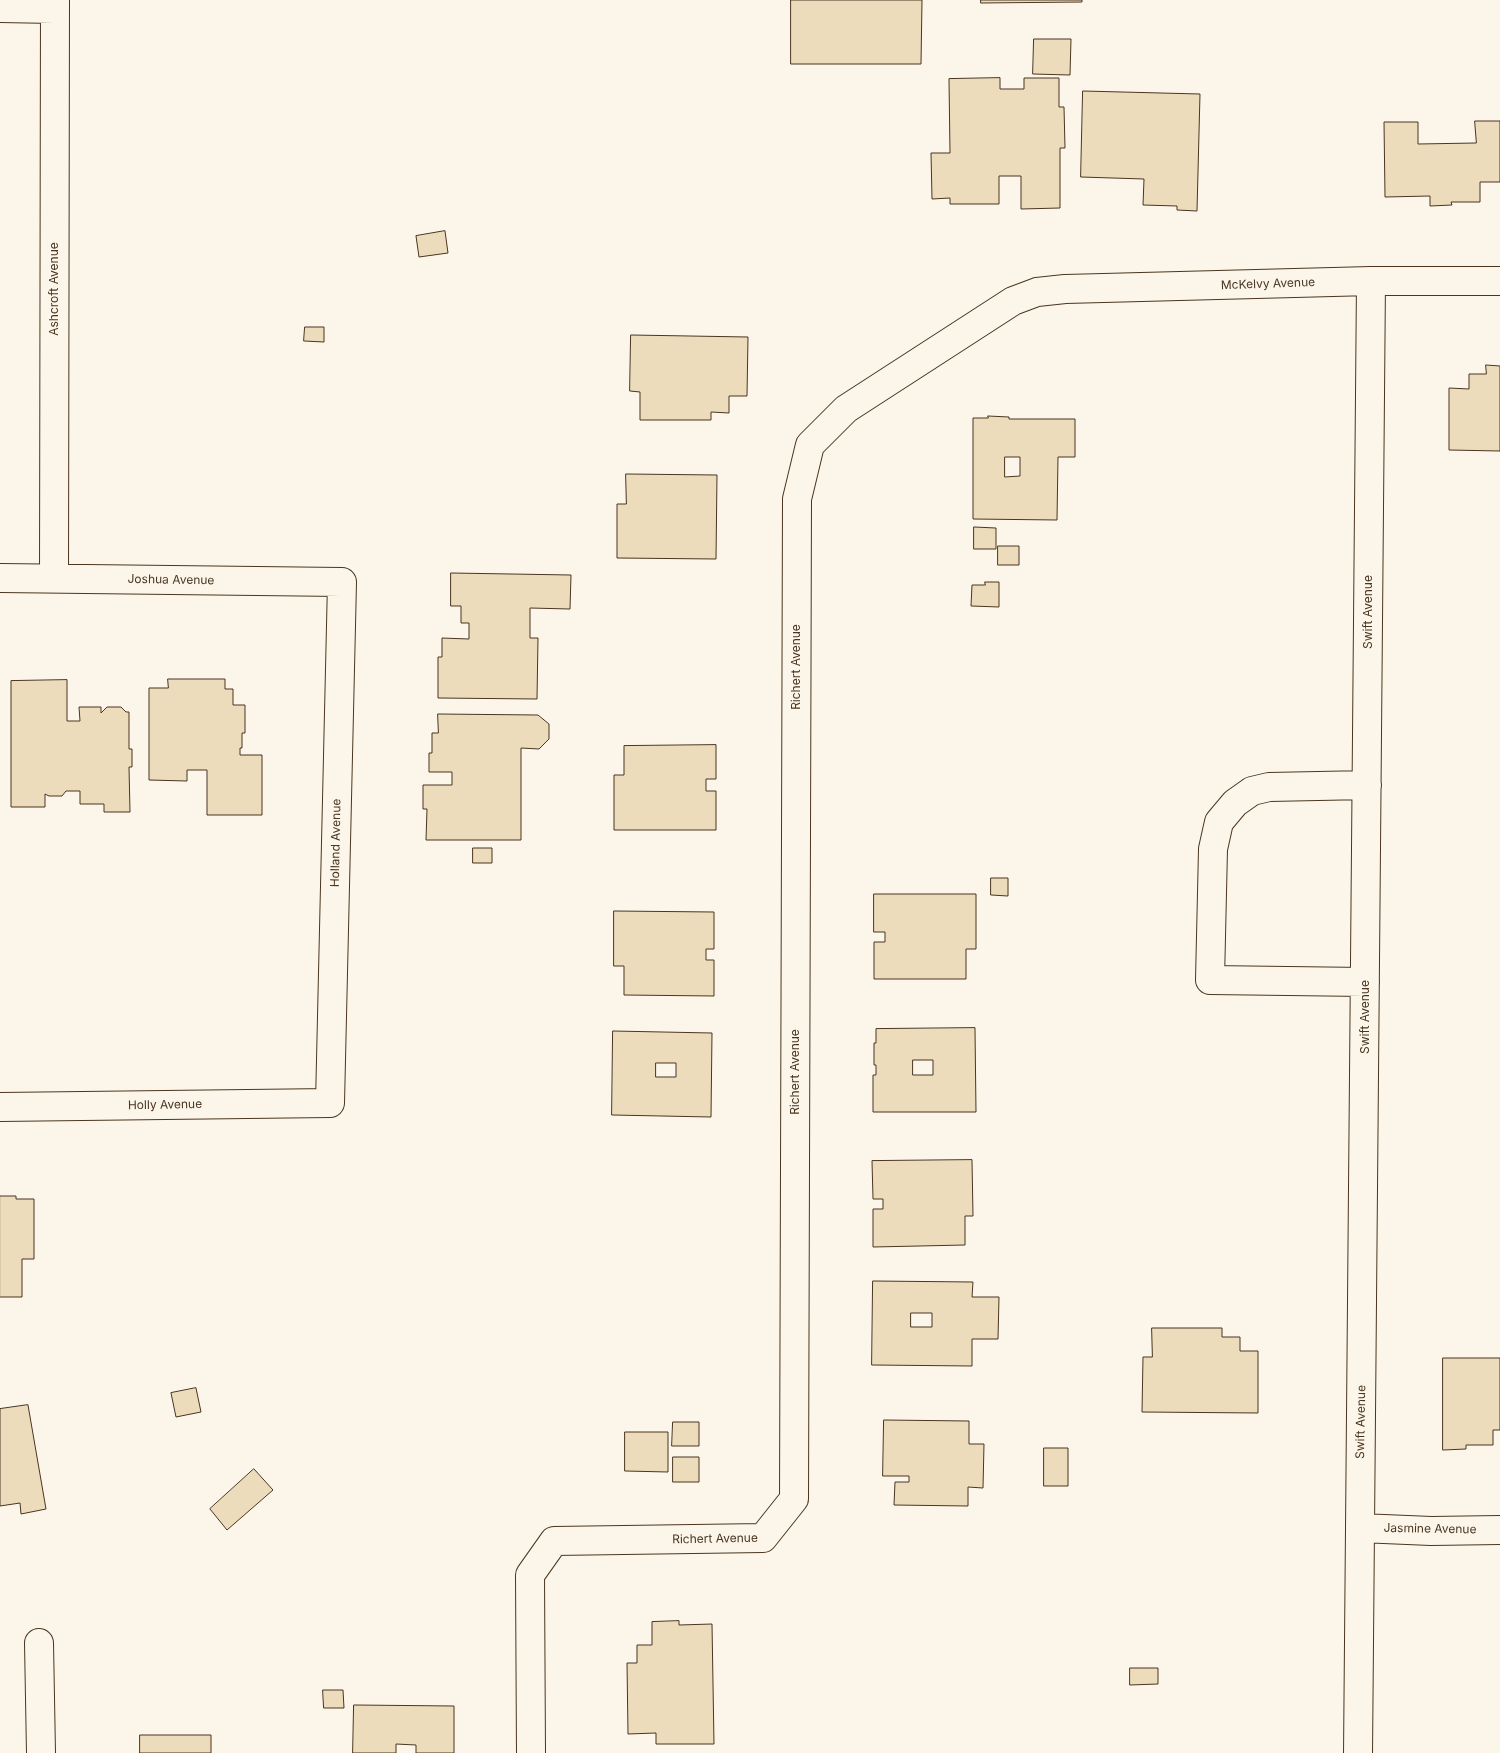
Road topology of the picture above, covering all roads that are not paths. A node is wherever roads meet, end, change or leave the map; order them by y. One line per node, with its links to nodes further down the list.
1 (54, 4): 2 (street); 7 (street, Ashcroft Avenue)
2 (0, 8)
3 (1371, 281): 4 (street, McKelvy Avenue); 5 (street, McKelvy Avenue); 9 (street, Swift Avenue)
4 (1500, 281)
5 (1037, 292): 17 (street, Richert Avenue)
6 (0, 578): 7 (street, Joshua Avenue)
7 (54, 578): 8 (street, Joshua Avenue)
8 (342, 582): 11 (street, Holland Avenue)
9 (1367, 785): 10 (street, Swift Avenue); 10 (street)
10 (1365, 982): 13 (street, Swift Avenue)
11 (330, 1103): 12 (street, Holly Avenue)
12 (0, 1107)
13 (1360, 1528): 14 (street, Jasmine Avenue); 18 (street, Swift Avenue)
14 (1500, 1530)
15 (38, 1643): 16 (street)
16 (41, 1753)
17 (531, 1753)
18 (1358, 1753)

